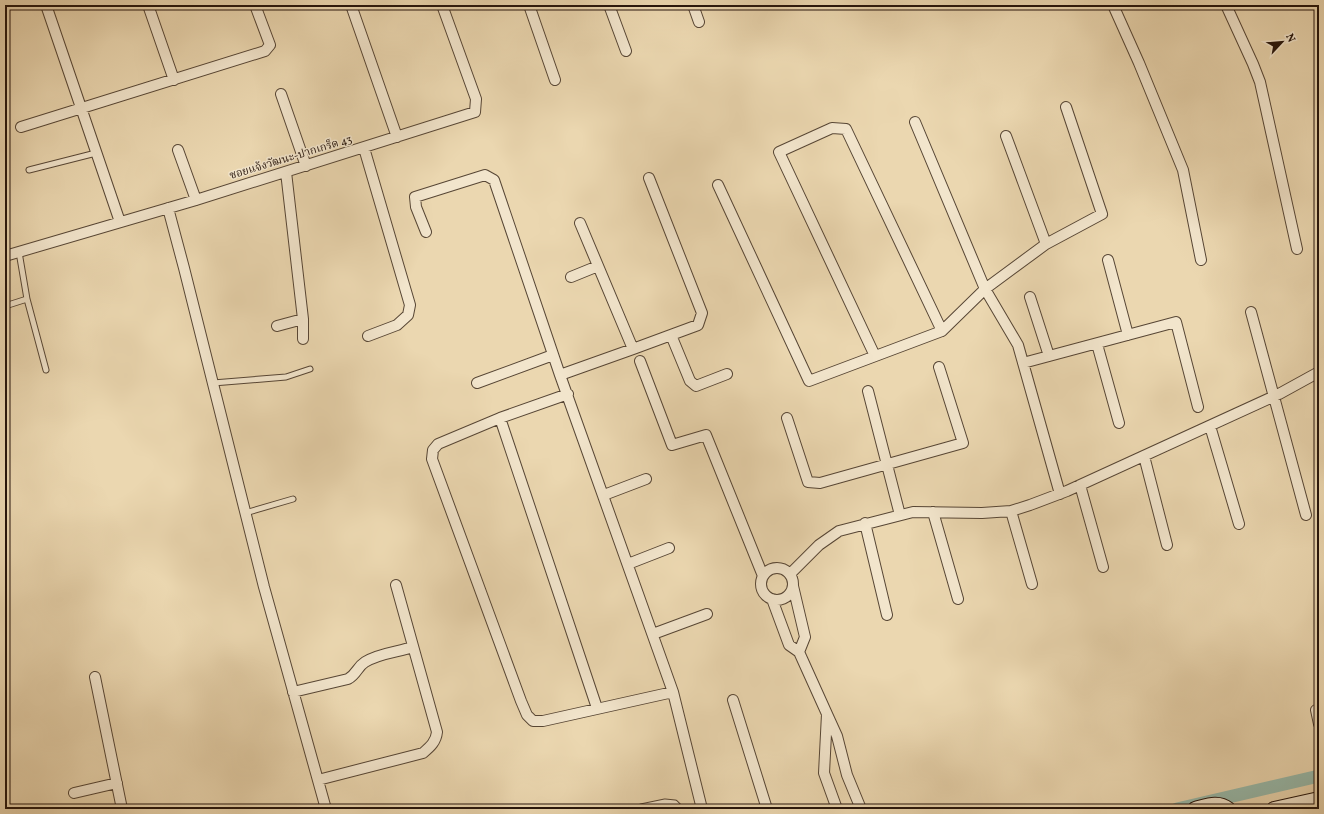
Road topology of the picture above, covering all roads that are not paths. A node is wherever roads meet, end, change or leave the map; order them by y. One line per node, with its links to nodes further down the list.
1 (46, 5): 17 (street)
2 (148, 5): 13 (street)
3 (255, 5): 13 (street)
4 (351, 5): 21 (street)
5 (442, 5): 21 (street, ซอยแจ้งวัฒนะ-ปากเกร็ด 43)
6 (529, 5): 14 (street)
7 (609, 5): 12 (street)
8 (693, 5): 11 (street)
9 (1113, 5): 40 (street)
10 (1226, 5): 36 (street)
11 (699, 22)
12 (626, 51)
13 (174, 80): 17 (street)
14 (555, 80)
15 (281, 94): 25 (street)
16 (1066, 107): 35 (street)
17 (81, 108): 19 (street); 24 (street)
18 (915, 122): 43 (street)
19 (20, 127)
20 (1006, 136): 35 (street)
21 (397, 137): 22 (street, ซอยแจ้งวัฒนะ-ปากเกร็ด 43)
22 (364, 148): 25 (street, ซอยแจ้งวัฒนะ-ปากเกร็ด 43); 53 (street)
23 (178, 150): 30 (street)
24 (96, 152): 26 (lane); 32 (street)
25 (306, 166): 27 (street, ซอยแจ้งวัฒนะ-ปากเกร็ด 43)
26 (29, 170)
27 (286, 172): 30 (street, ซอยแจ้งวัฒนะ-ปากเกร็ด 43); 48 (street)
28 (649, 178): 51 (street)
29 (718, 185): 58 (street)
30 (196, 200): 31 (street, ซอยแจ้งวัฒนะ-ปากเกร็ด 43)
31 (168, 208): 32 (street, ซอยแจ้งวัฒนะ-ปากเกร็ด 43); 69 (street)
32 (120, 222): 37 (street, ซอยแจ้งวัฒนะ-ปากเกร็ด 43)
33 (580, 223): 41 (street)
34 (426, 232): 57 (street)
35 (1046, 244): 43 (street)
36 (1297, 249)
37 (19, 252): 38 (street, ซอยแจ้งวัฒนะ-ปากเกร็ด 43); 45 (lane)
38 (5, 256)
39 (1108, 260): 52 (street)
40 (1201, 260)
41 (598, 266): 42 (street); 56 (street)
42 (571, 276)
43 (985, 289): 50 (street); 61 (street)
44 (1030, 296): 59 (street)
45 (27, 299): 46 (lane); 64 (lane)
46 (5, 306)
47 (1251, 312): 72 (street)
48 (303, 319): 49 (street); 54 (street)
49 (277, 326)
50 (942, 331): 58 (street); 58 (street)
51 (671, 335): 56 (street); 67 (street)
52 (1128, 335): 55 (street); 73 (street)
53 (368, 336)
54 (303, 339)
55 (1097, 344): 59 (street); 76 (street)
56 (633, 350): 66 (street)
57 (553, 356): 66 (street); 68 (street)
58 (874, 356)
59 (1049, 356): 61 (street)
60 (640, 361): 97 (street)
61 (1023, 363): 82 (street)
62 (939, 367): 79 (street)
63 (310, 369): 69 (lane)
64 (46, 370)
65 (1319, 372): 72 (street)
66 (560, 374): 71 (street)
67 (727, 374)
68 (477, 382)
69 (213, 383): 87 (street)
70 (868, 391): 79 (street)
71 (568, 394): 74 (street); 83 (street)
72 (1274, 397): 77 (street); 89 (street)
73 (1198, 407)
74 (500, 418): 112 (street); 112 (street)
75 (787, 418): 79 (street)
76 (1119, 423)
77 (1210, 426): 78 (street); 91 (street)
78 (1144, 456): 81 (street); 92 (street)
79 (887, 464): 88 (street)
80 (646, 479): 83 (street)
81 (1080, 485): 82 (street); 95 (street)
82 (1060, 494): 85 (street)
83 (604, 495): 94 (street)
84 (293, 499): 87 (lane)
85 (1011, 511): 86 (street); 98 (street)
86 (934, 512): 88 (street); 102 (street)
87 (245, 513): 109 (street)
88 (900, 515): 90 (street)
89 (1306, 515)
90 (865, 523): 96 (street); 104 (street)
91 (1239, 524)
92 (1167, 545)
93 (669, 548): 94 (street)
94 (628, 564): 105 (street)
95 (1103, 567)
96 (790, 574): 97 (street); 100 (street)
97 (763, 576): 101 (street)
98 (1032, 584)
99 (396, 585): 106 (street)
100 (793, 586): 101 (street); 107 (street)
101 (772, 599): 107 (street)
102 (958, 599)
103 (707, 614): 105 (street)
104 (887, 615)
105 (653, 634): 110 (street)
106 (413, 647): 109 (street); 116 (street)
107 (799, 652): 114 (street)
108 (95, 677): 117 (street)
109 (293, 692): 116 (street)
110 (673, 692): 112 (street); 124 (street)
111 (733, 700): 125 (street)
112 (597, 708)
113 (1316, 710): 115 (street)
114 (827, 714): 126 (street); 127 (street)
115 (1319, 724)
116 (318, 780): 122 (street)
117 (117, 783): 118 (street); 121 (street)
118 (74, 793)
119 (1319, 798): 130 (street)
120 (641, 807): 123 (lane)
121 (122, 809)
122 (326, 809)
123 (681, 809)
124 (702, 809)
125 (767, 809)
126 (838, 809)
127 (861, 809)
128 (1195, 809): 129 (street)
129 (1228, 809)
130 (1274, 809)

